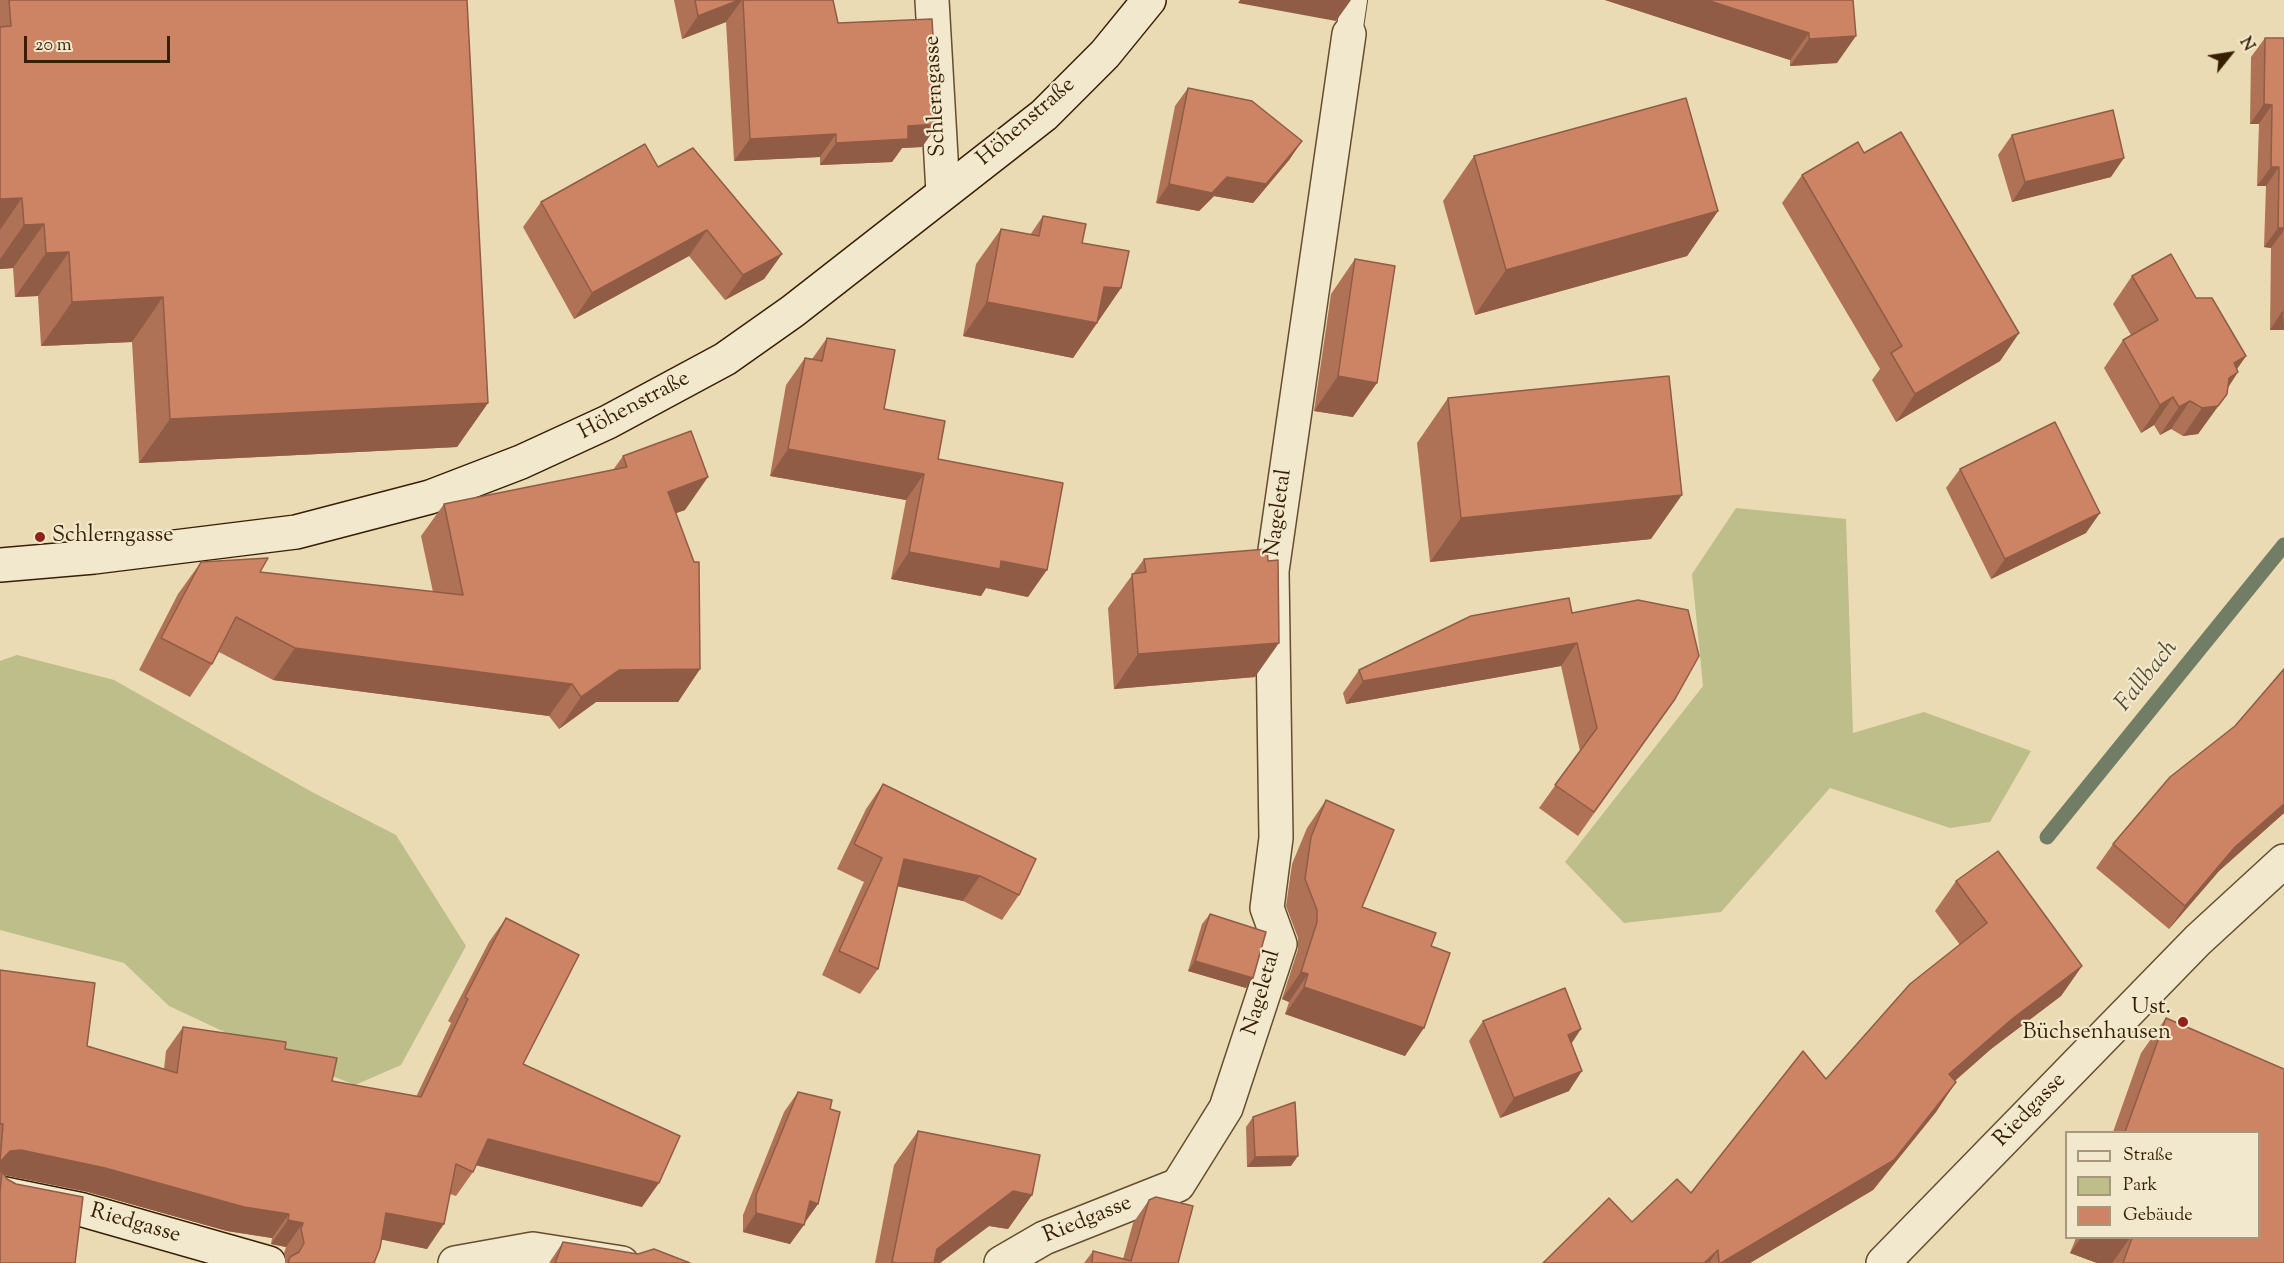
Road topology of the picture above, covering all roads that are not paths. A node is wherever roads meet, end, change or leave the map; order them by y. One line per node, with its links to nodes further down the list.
1 (932, 0): 5 (street, Schlerngasse)
2 (1149, 0): 5 (street, Höhenstraße)
3 (1354, 0): 4 (lane, Nageletal)
4 (1349, 34): 8 (street, Nageletal)
5 (943, 192): 6 (street, Höhenstraße)
6 (0, 565)
7 (2284, 861): 14 (street, Riedgasse)
8 (1178, 1185): 13 (street, Riedgasse)
9 (0, 1194): 10 (street, Riedgasse)
10 (269, 1263)
11 (455, 1263): 12 (street)
12 (622, 1263)
13 (1001, 1263)
14 (1883, 1263)

